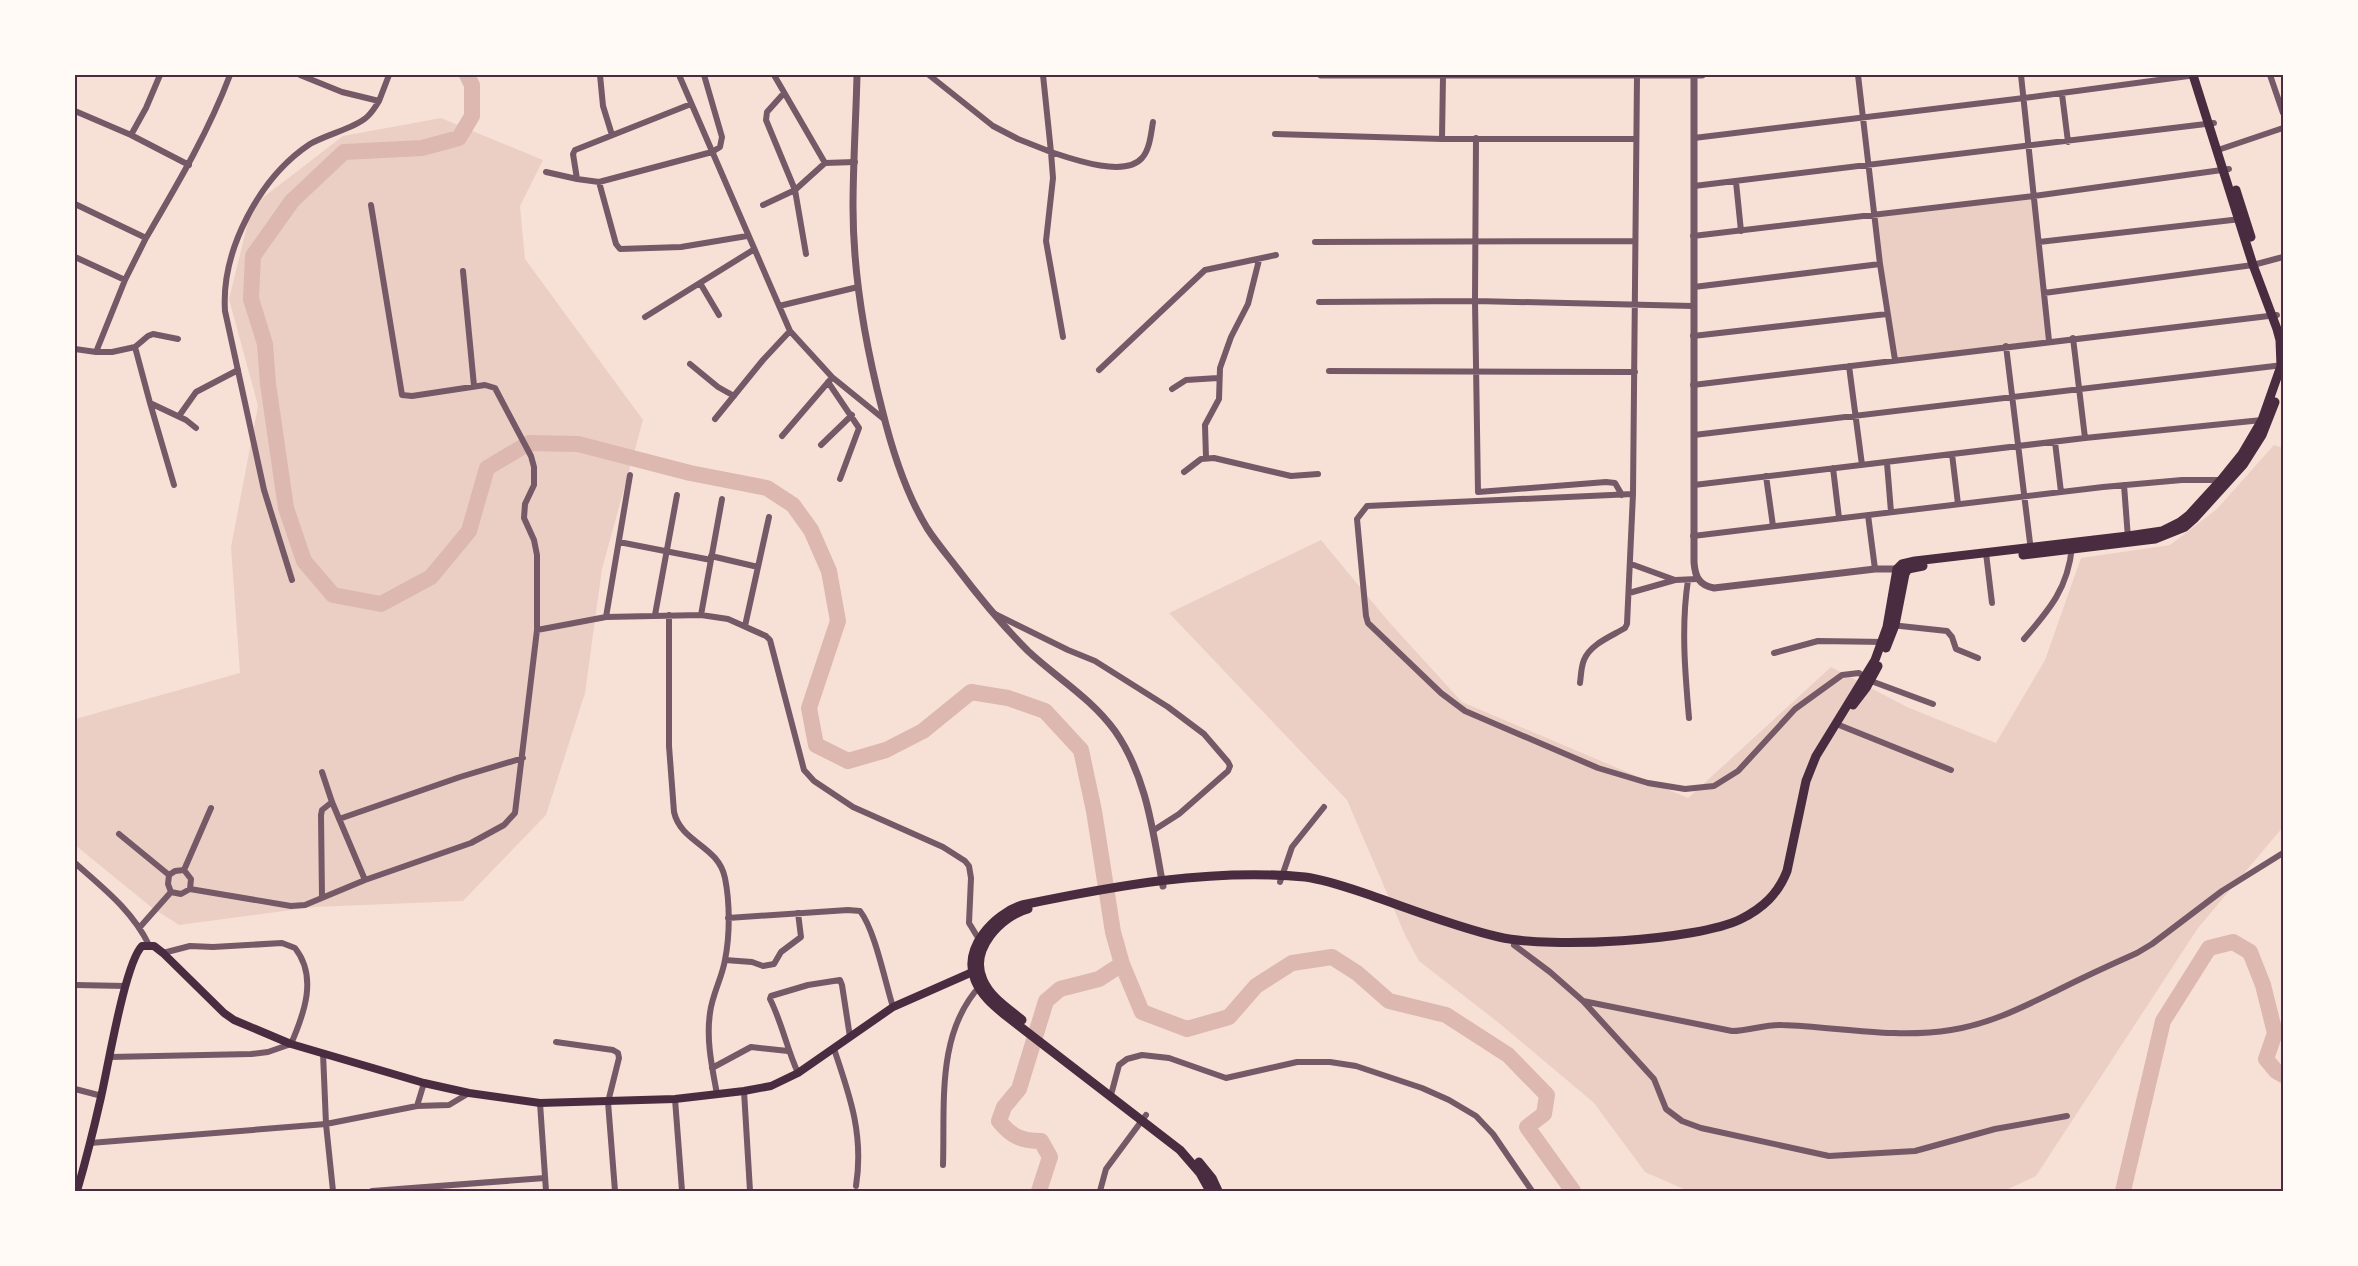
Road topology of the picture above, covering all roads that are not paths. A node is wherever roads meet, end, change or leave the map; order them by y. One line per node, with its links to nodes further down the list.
1 (160, 75): 36 (street)
2 (230, 75): 49 (street)
3 (300, 75): 23 (street)
4 (389, 75): 27 (street)
5 (600, 75): 37 (street)
6 (679, 75): 28 (street)
7 (704, 75): 45 (street)
8 (774, 75): 24 (street)
9 (857, 75): 47 (street)
10 (1043, 75): 46 (street)
11 (1321, 75): 12 (street)
12 (1329, 75): 20 (street)
13 (1480, 75): 20 (street); 21 (street)
14 (1696, 75): 22 (street); 39 (street)
15 (1858, 75): 31 (street)
16 (2021, 75): 26 (street)
17 (2195, 75): 25 (street); 33 (main road)
18 (2270, 75): 30 (street)
19 (931, 76): 46 (street)
20 (1443, 76): 40 (street)
21 (1637, 76): 22 (street); 41 (street)
22 (1653, 76)
23 (309, 77): 27 (street)
24 (784, 93): 48 (street); 57 (street)
25 (2062, 94): 26 (street); 42 (street)
26 (2024, 98): 31 (street); 43 (street)
27 (380, 101): 111 (street)
28 (691, 104): 37 (street); 45 (street)
29 (75, 111): 36 (street)
30 (2283, 113)
31 (1864, 118): 39 (street); 50 (street)
32 (1153, 122): 46 (street)
33 (2212, 124): 42 (street); 44 (main road)
34 (2283, 128): 44 (street)
35 (1275, 134): 40 (street)
36 (131, 135): 49 (street)
37 (612, 135): 53 (street)
38 (1476, 138): 40 (street); 41 (street); 68 (street)
39 (1694, 138): 56 (street)
40 (1442, 139)
41 (1635, 139): 69 (street)
42 (2068, 142): 43 (street)
43 (2030, 147): 50 (street); 58 (street)
44 (2220, 149): 51 (main road)
45 (712, 152): 54 (street); 65 (street)
46 (1051, 152): 98 (street)
47 (855, 162): 48 (street); 83 (street)
48 (825, 163): 57 (street)
49 (189, 165): 67 (street)
50 (1869, 166): 55 (street); 62 (street)
51 (2226, 169): 58 (street); 63 (main road)
52 (546, 172): 53 (street)
53 (577, 179): 54 (street)
54 (599, 182): 65 (street)
55 (1736, 182): 56 (street); 64 (street)
56 (1694, 186): 66 (street)
57 (795, 190): 60 (street); 73 (street)
58 (2034, 196): 62 (street); 71 (street)
59 (75, 204): 67 (street)
60 (763, 205)
61 (371, 206): 120 (street)
62 (1875, 215): 64 (street); 78 (street)
63 (2242, 219): 71 (street); 79 (main road)
64 (1741, 231): 66 (street)
65 (747, 236): 72 (street)
66 (1693, 236): 84 (street)
67 (146, 238): 81 (street)
68 (1475, 241): 69 (street); 70 (street); 86 (street)
69 (1635, 241): 89 (street)
70 (1315, 242)
71 (2039, 242): 85 (street)
72 (753, 250): 82 (street); 88 (street)
73 (806, 254)
74 (1276, 255): 77 (street)
75 (75, 256): 81 (street)
76 (2283, 257): 79 (street)
77 (1259, 260): 112 (street); 116 (street)
78 (1880, 264): 84 (street); 91 (street)
79 (2256, 265): 85 (street); 93 (main road)
80 (463, 271): 120 (street)
81 (125, 280): 106 (street)
82 (700, 283): 92 (street); 94 (street)
83 (858, 287): 88 (street); 130 (street)
84 (1694, 287): 90 (street)
85 (2044, 293): 102 (street)
86 (1475, 301): 87 (street); 89 (street); 114 (street)
87 (1319, 302)
88 (779, 306): 96 (street)
89 (1635, 306): 90 (street); 115 (street)
90 (1693, 306): 97 (street)
91 (1887, 314): 97 (street); 107 (street)
92 (719, 315)
93 (2275, 315): 95 (main road); 99 (street); 101 (main road)
94 (645, 317)
95 (2283, 330)
96 (790, 331): 117 (street); 123 (street)
97 (1693, 336): 119 (street)
98 (1063, 337)
99 (2073, 338): 102 (street); 121 (street)
100 (178, 339): 103 (street)
101 (2282, 340): 109 (main road)
102 (2049, 341): 104 (street)
103 (135, 346): 106 (street); 125 (street)
104 (2006, 346): 107 (street); 124 (street)
105 (75, 349): 106 (street)
106 (96, 352)
107 (1895, 360): 110 (street)
108 (690, 364): 123 (street)
109 (2282, 365): 121 (street); 131 (main road)
110 (1849, 366): 119 (street); 128 (street)
111 (238, 370): 127 (street); 179 (street)
112 (1099, 370)
113 (1329, 371): 114 (street)
114 (1476, 371): 115 (street); 156 (street)
115 (1635, 372): 154 (street)
116 (1218, 378): 122 (street); 140 (street)
117 (830, 380): 126 (street); 130 (street); 134 (street)
118 (2283, 380): 131 (main road)
119 (1693, 385): 133 (street)
120 (474, 386): 191 (street)
121 (2079, 388): 124 (street); 135 (street)
122 (1173, 389)
123 (734, 396): 129 (street)
124 (2013, 397): 128 (street); 138 (street)
125 (150, 403): 127 (street); 150 (street)
126 (852, 415): 137 (street); 148 (street)
127 (179, 416): 132 (street)
128 (1856, 416): 133 (street); 142 (street)
129 (715, 419)
130 (885, 420): 184 (street)
131 (2265, 420): 135 (street); 149 (main road)
132 (196, 428)
133 (1694, 435): 151 (street)
134 (782, 436)
135 (2085, 438): 136 (street)
136 (2055, 442): 138 (street); 153 (street)
137 (821, 445)
138 (2019, 447): 139 (street); 157 (street)
139 (1952, 454): 141 (street); 159 (street)
140 (1206, 458): 144 (street); 145 (street)
141 (1887, 462): 142 (street); 160 (street)
142 (1862, 465): 143 (street)
143 (1833, 468): 147 (street); 163 (street)
144 (1184, 472)
145 (1318, 474)
146 (630, 475): 167 (street)
147 (1766, 476): 151 (street); 164 (street)
148 (840, 479)
149 (2225, 480): 152 (street); 166 (main road)
150 (174, 485)
151 (1694, 485): 165 (street)
152 (2124, 485): 153 (street); 166 (street)
153 (2061, 492): 157 (street)
154 (1633, 494): 156 (street); 173 (street)
155 (677, 495): 169 (street)
156 (1622, 495): 196 (street)
157 (2024, 496): 159 (street); 170 (street)
158 (722, 499): 172 (street)
159 (1958, 504): 160 (street)
160 (1891, 512): 161 (street)
161 (1868, 514): 163 (street); 176 (street)
162 (769, 517): 174 (street)
163 (1839, 518): 164 (street)
164 (1773, 526): 165 (street)
165 (1694, 536): 178 (street)
166 (2128, 540): 168 (main road)
167 (619, 542): 169 (street); 188 (street)
168 (2072, 546): 170 (main road); 192 (street)
169 (667, 551): 172 (street); 185 (street)
170 (2031, 551): 171 (main road)
171 (1986, 556): 175 (main road); 177 (main road); 183 (street)
172 (711, 558): 174 (street); 187 (street)
173 (1631, 564): 180 (street); 182 (street)
174 (758, 567): 190 (street)
175 (1897, 568): 176 (street); 177 (street); 189 (main road)
176 (1875, 569): 178 (street)
177 (1908, 569): 189 (main road)
178 (1697, 579): 181 (street)
179 (292, 580)
180 (1675, 580): 181 (street); 182 (street)
181 (1688, 580): 199 (street)
182 (1629, 593): 197 (street)
183 (1992, 603)
184 (990, 611): 208 (street); 208 (street)
185 (655, 615): 186 (street); 188 (street)
186 (669, 615): 187 (street); 221 (street)
187 (701, 615): 190 (street)
188 (606, 617): 191 (street)
189 (1892, 625): 193 (main road); 195 (street)
190 (744, 626): 223 (street)
191 (537, 630): 201 (street)
192 (2025, 639)
193 (1886, 642): 194 (street); 196 (main road)
194 (1774, 653)
195 (1978, 658)
196 (1868, 679): 198 (street); 200 (main road); 214 (main road)
197 (1580, 683)
198 (1933, 704)
199 (1689, 718)
200 (1839, 725): 202 (street); 225 (main road)
201 (523, 758): 207 (street); 215 (street)
202 (1951, 770)
203 (322, 772): 204 (street)
204 (332, 802): 207 (street); 219 (street)
205 (1324, 807): 214 (street)
206 (211, 808): 212 (street)
207 (339, 819): 215 (street)
208 (1154, 830): 216 (street)
209 (119, 834): 213 (street)
210 (2283, 854): 232 (street)
211 (75, 863): 222 (street)
212 (184, 870): 213 (street); 217 (street)
213 (169, 875): 218 (street)
214 (1280, 879): 216 (main road); 225 (main road)
215 (365, 880): 219 (street)
216 (1162, 884): 223 (main road)
217 (190, 889): 218 (street); 219 (street)
218 (171, 892): 222 (street)
219 (322, 897)
220 (798, 913): 221 (street); 227 (street); 233 (street)
221 (728, 918): 227 (street)
222 (140, 927): 224 (street)
223 (982, 943): 228 (main road)
224 (149, 945): 226 (main road); 231 (main road)
225 (1514, 945): 232 (street)
226 (163, 953): 236 (main road); 236 (street)
227 (725, 960): 241 (street)
228 (976, 970): 230 (main road); 233 (main road)
229 (75, 985): 231 (street)
230 (981, 985): 247 (main road); 258 (street)
231 (126, 986): 240 (main road)
232 (1583, 1001): 254 (street)
233 (893, 1007): 234 (main road)
234 (850, 1037): 237 (main road); 238 (street)
235 (556, 1042): 251 (street)
236 (291, 1044): 239 (main road); 240 (street)
237 (834, 1049): 242 (main road); 260 (street)
238 (788, 1051): 241 (street); 242 (street)
239 (323, 1053): 243 (main road); 256 (street)
240 (110, 1057): 249 (main road)
241 (712, 1068): 248 (street)
242 (798, 1073): 245 (main road)
243 (424, 1083): 246 (main road); 253 (street)
244 (75, 1089): 249 (street)
245 (744, 1091): 248 (main road); 267 (street)
246 (470, 1093): 252 (main road); 253 (street)
247 (1112, 1093): 255 (main road); 271 (street)
248 (717, 1094): 250 (main road)
249 (102, 1096): 257 (main road)
250 (675, 1099): 251 (main road); 266 (street)
251 (608, 1102): 252 (main road); 265 (street)
252 (540, 1103): 259 (street)
253 (417, 1106): 256 (street)
254 (2067, 1116)
255 (1144, 1117): 268 (street); 269 (main road); 270 (main road)
256 (326, 1124): 257 (street); 262 (street)
257 (90, 1143): 261 (main road)
258 (943, 1165)
259 (544, 1178): 263 (street); 264 (street)
260 (855, 1186)
261 (77, 1191)
262 (333, 1191)
263 (372, 1191)
264 (546, 1191)
265 (615, 1191)
266 (682, 1191)
267 (750, 1191)
268 (1100, 1191)
269 (1210, 1191)
270 (1218, 1191)
271 (1532, 1191)

